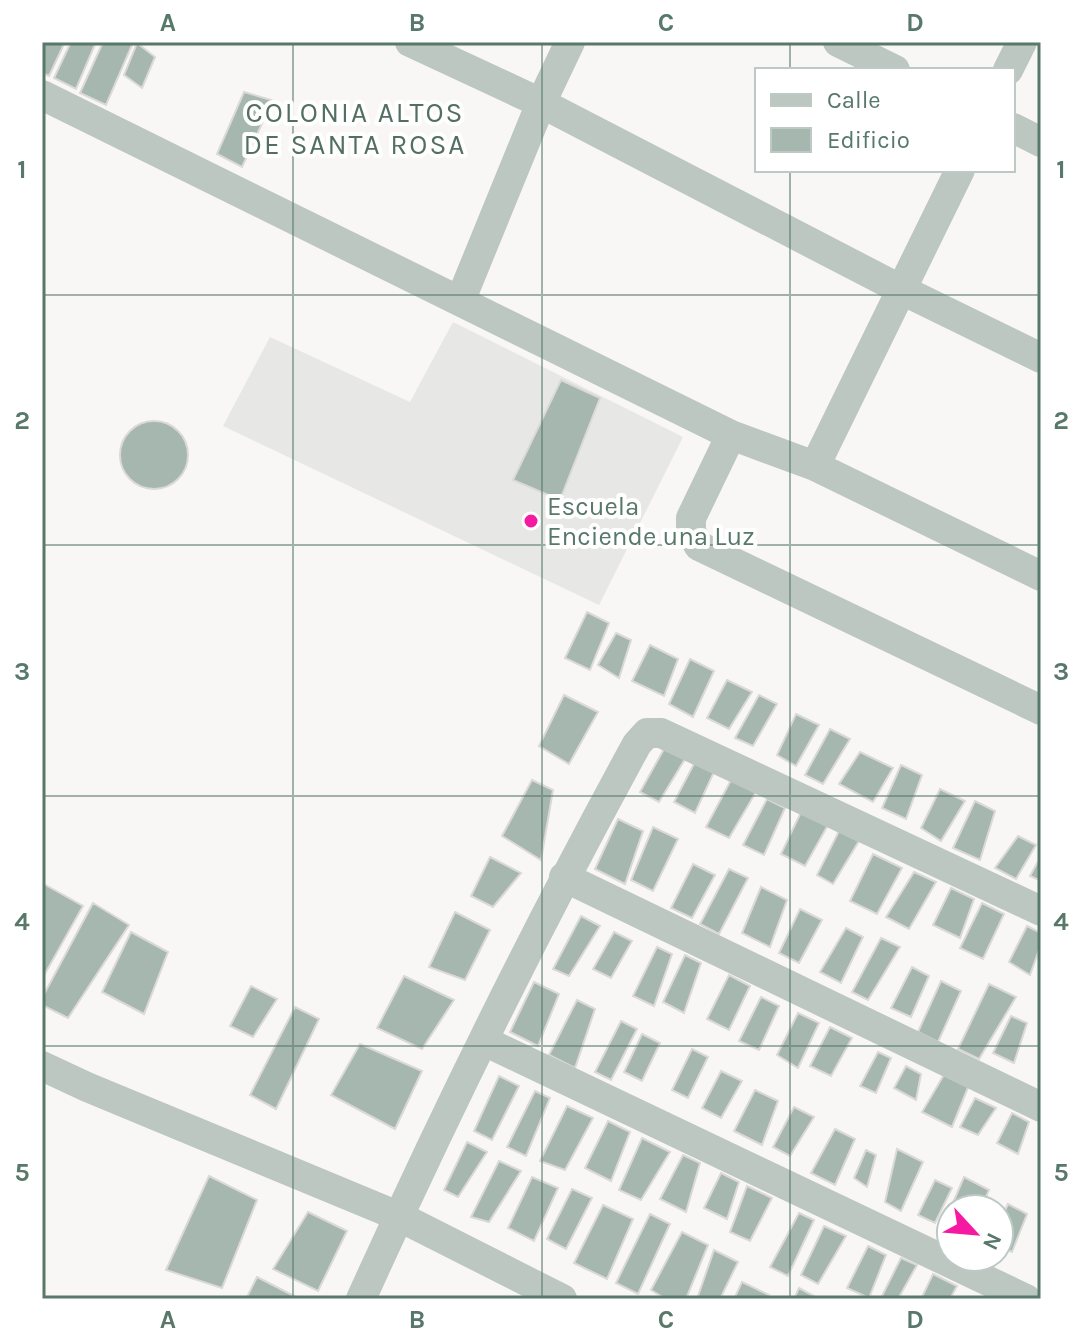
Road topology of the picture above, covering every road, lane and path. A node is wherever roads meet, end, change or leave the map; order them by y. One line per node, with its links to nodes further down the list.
1 (410, 42): 8 (street)
2 (570, 42): 8 (street)
3 (838, 42): 5 (street)
4 (1022, 42): 6 (street)
5 (891, 68)
6 (1009, 68)
7 (42, 95): 13 (street)
8 (541, 103): 12 (street); 13 (street)
9 (1015, 129): 10 (street)
10 (1041, 142)
11 (959, 172): 12 (street)
12 (902, 290): 14 (street); 16 (street)
13 (461, 299): 15 (street)
14 (1041, 358)
15 (731, 435): 16 (street); 18 (street)
16 (815, 466): 17 (street)
17 (1041, 576)
18 (1041, 710)
19 (564, 877): 20 (street); 21 (street); 23 (street)
20 (1041, 911)
21 (484, 1041): 24 (street); 27 (street)
22 (42, 1066): 24 (street)
23 (1041, 1107)
24 (398, 1216): 25 (street); 26 (street)
25 (361, 1299)
26 (562, 1299)
27 (1026, 1299)

